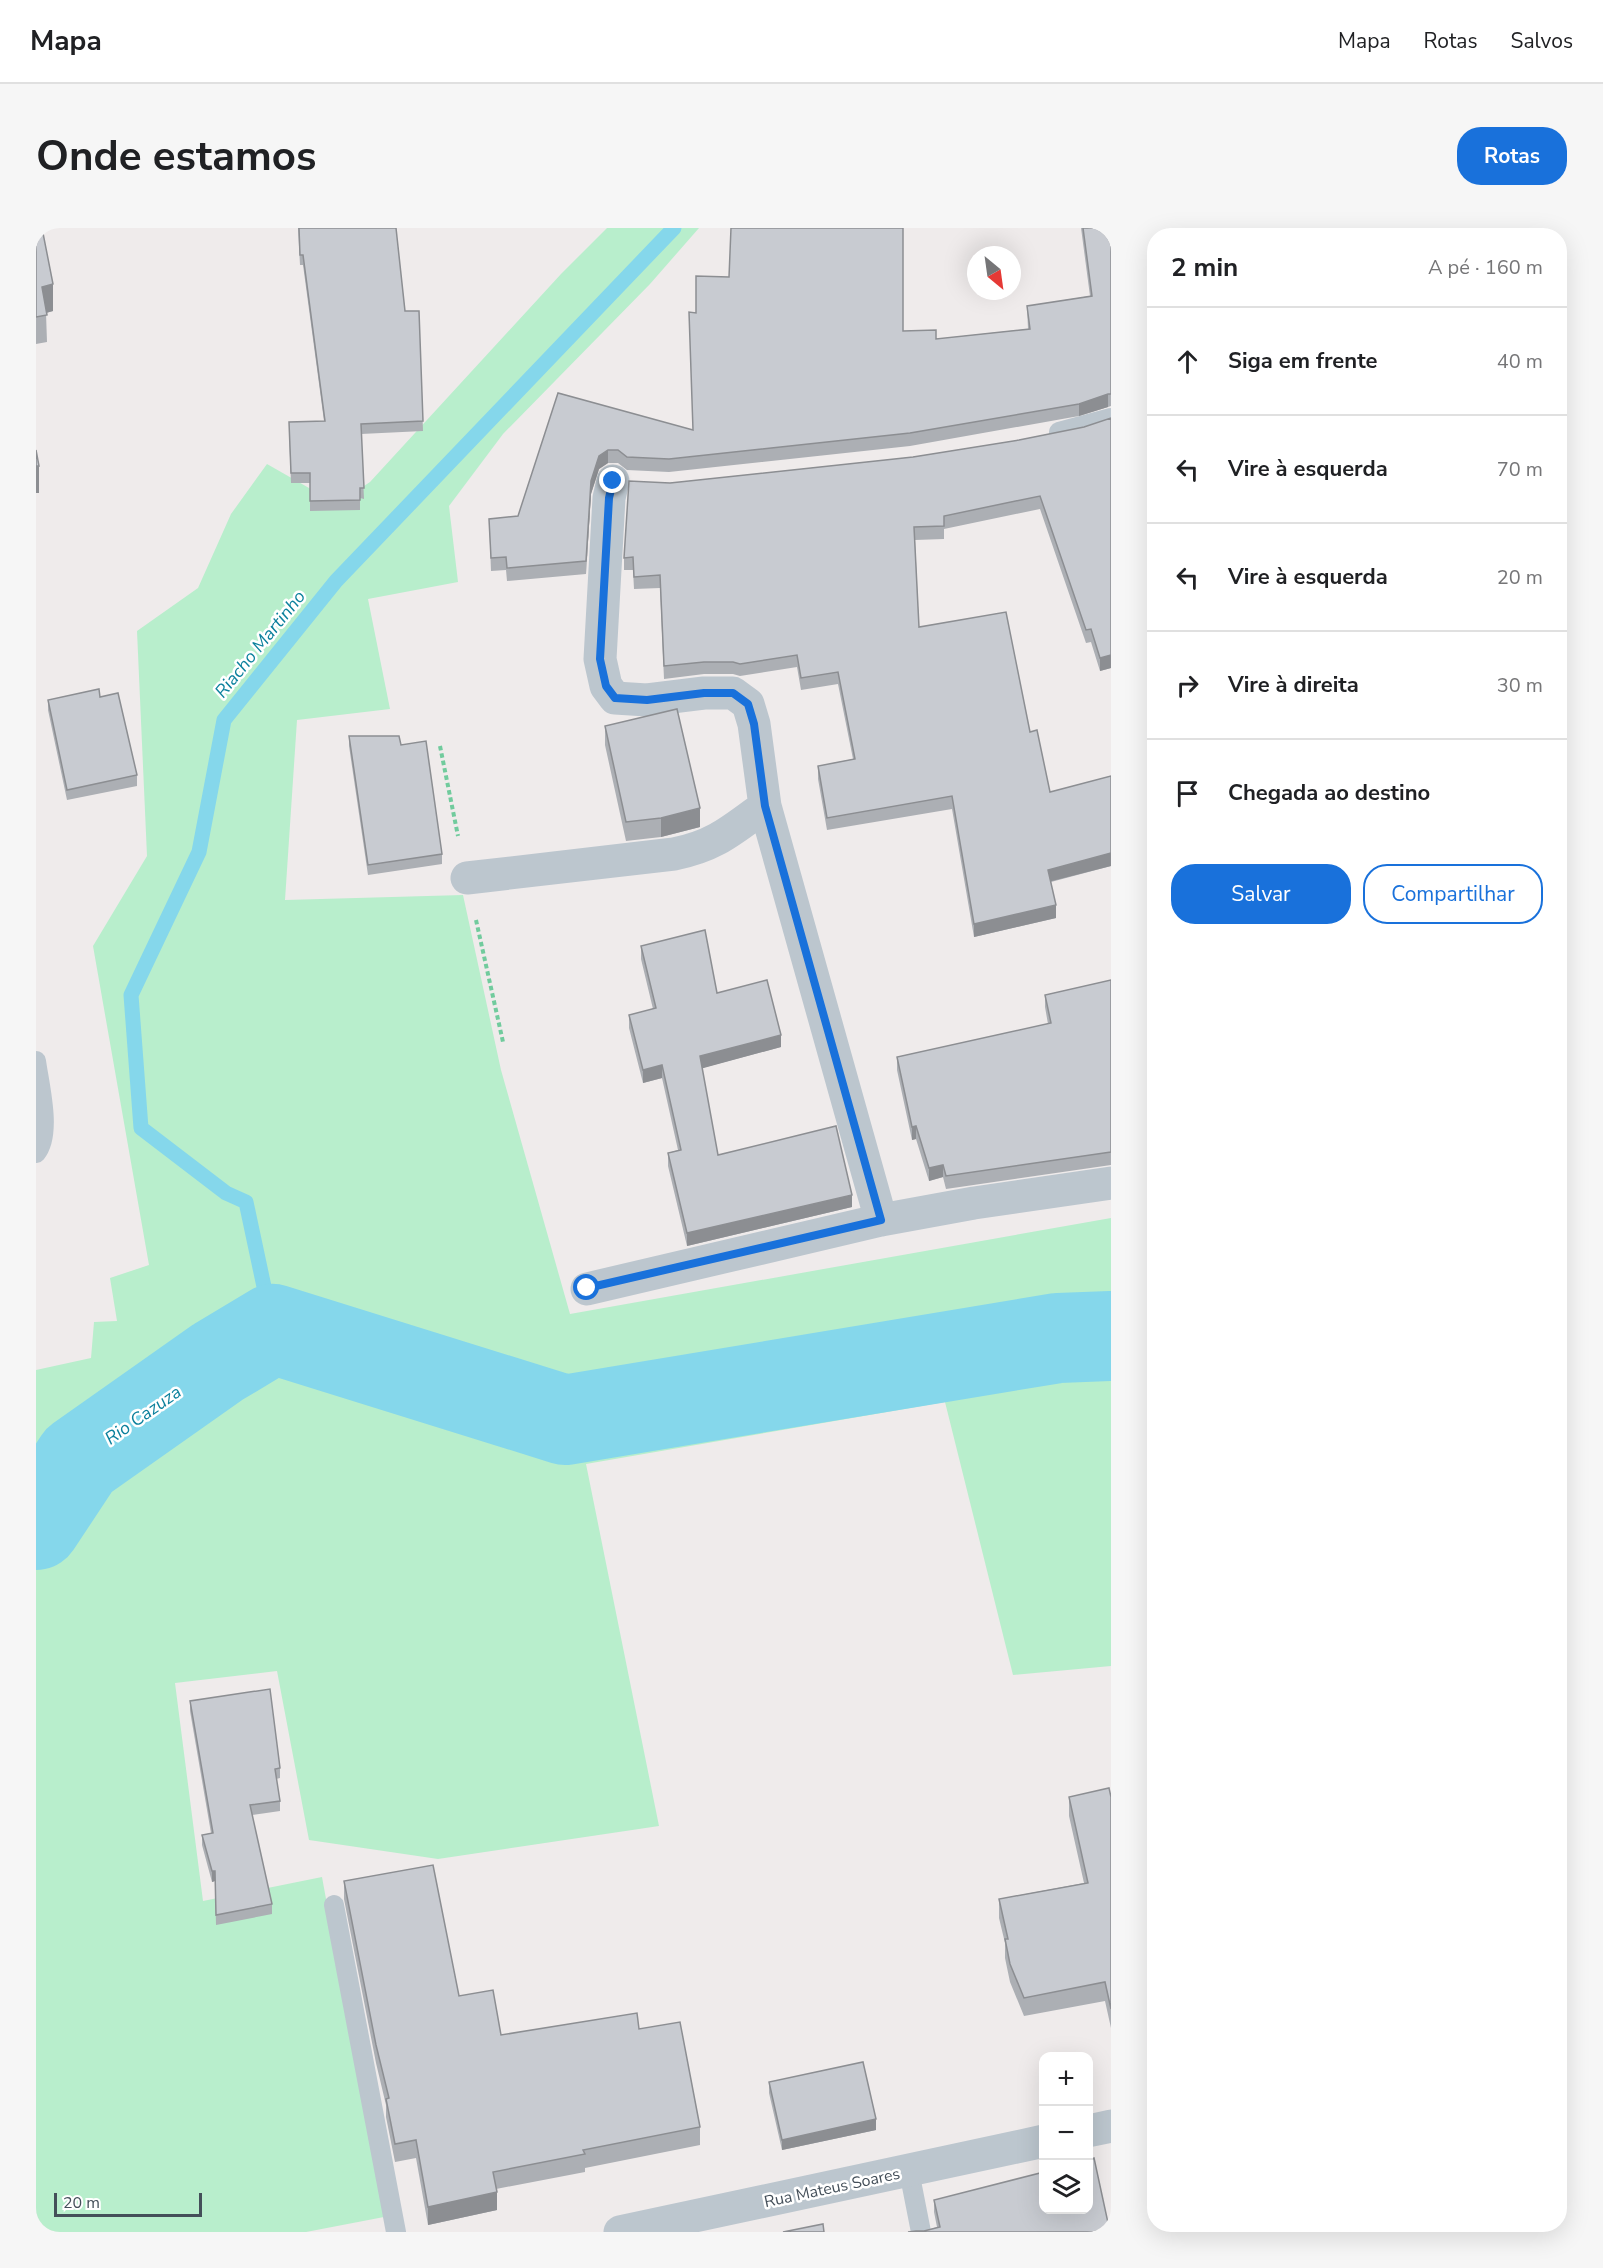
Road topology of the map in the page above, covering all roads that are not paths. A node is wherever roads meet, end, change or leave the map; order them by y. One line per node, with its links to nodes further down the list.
1 (1111, 418): 2 (lane)
2 (1039, 437)
3 (624, 482): 4 (street)
4 (765, 806): 5 (street); 9 (street)
5 (467, 878)
6 (36, 1060): 7 (lane)
7 (36, 1153)
8 (1111, 1184): 9 (street)
9 (881, 1220): 10 (street)
10 (587, 1288)
11 (334, 1905): 17 (lane)
12 (1111, 2127): 13 (street)
13 (1093, 2130)
14 (1039, 2142): 15 (street, Rua Mateus Soares)
15 (909, 2171): 16 (street, Rua Mateus Soares); 19 (lane)
16 (684, 2226): 18 (street, Rua Mateus Soares)
17 (396, 2232)
18 (620, 2232)
19 (921, 2232)

